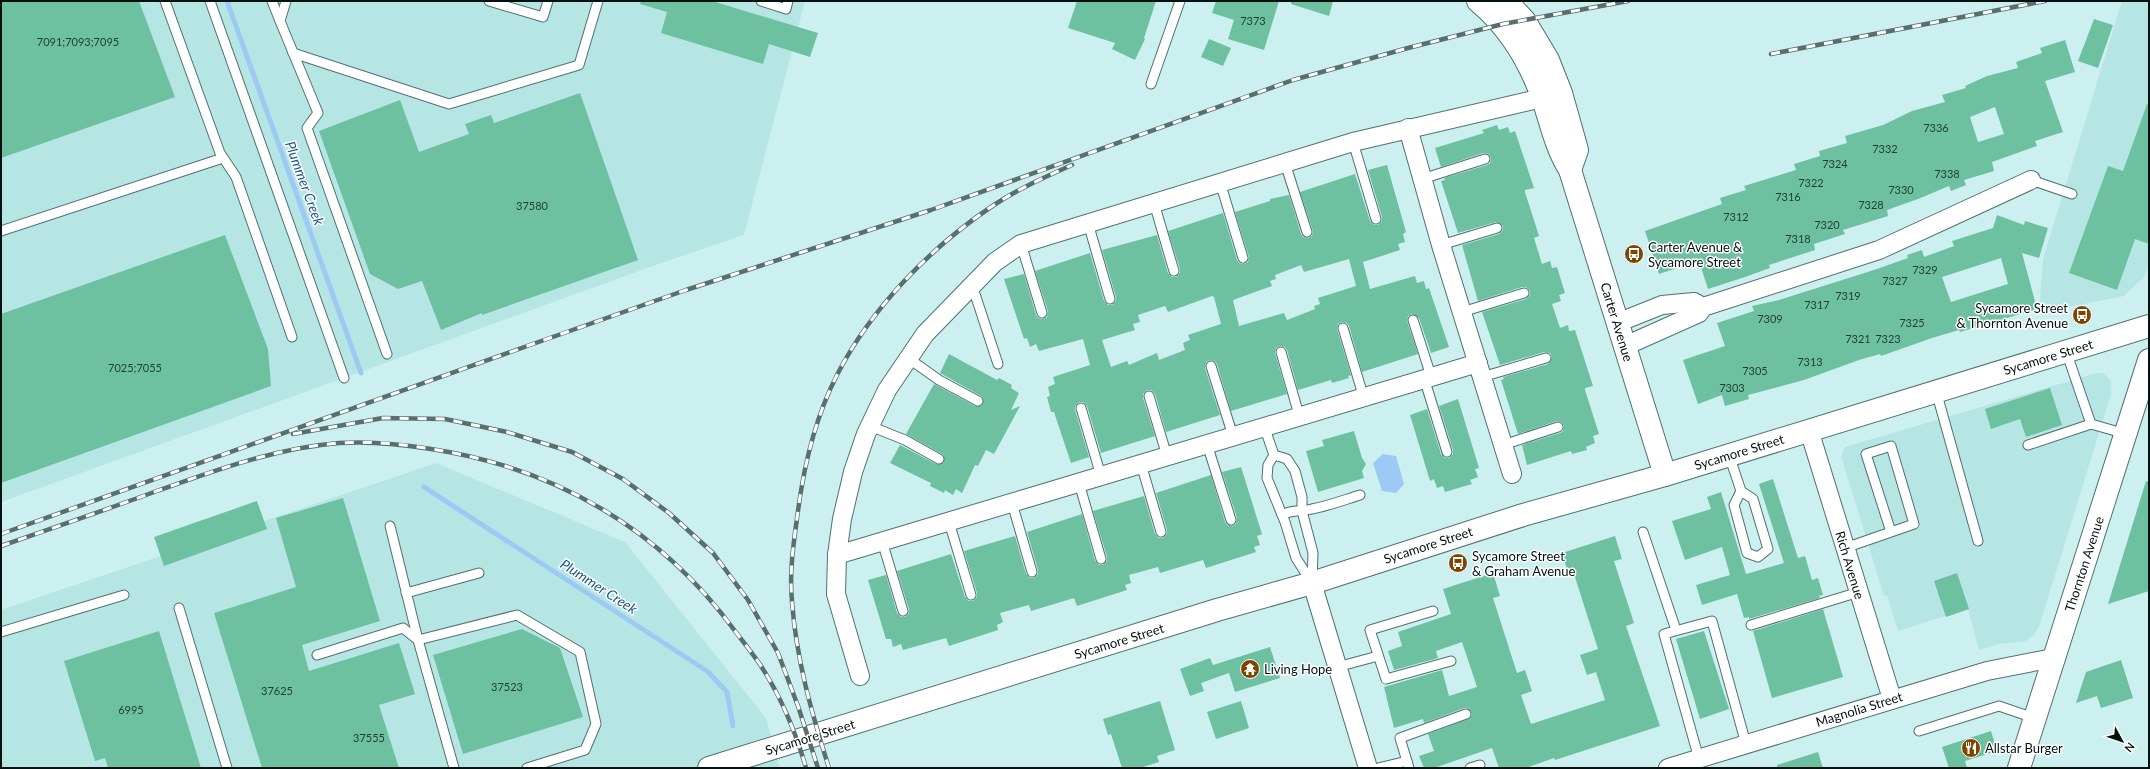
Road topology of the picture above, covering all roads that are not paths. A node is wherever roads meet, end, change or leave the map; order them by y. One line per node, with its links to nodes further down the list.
1 (165, 1): 19 (lane)
2 (210, 1): 59 (lane)
3 (272, 1): 13 (lane)
4 (286, 1): 13 (lane)
5 (489, 1): 6 (lane)
6 (548, 1)
7 (598, 1): 14 (lane)
8 (761, 1): 9 (lane)
9 (788, 1)
10 (1180, 1): 15 (lane)
11 (1478, 1): 16 (street, Carter Avenue)
12 (1506, 1): 22 (street)
13 (280, 21): 14 (lane)
14 (293, 53): 51 (lane)
15 (1151, 84)
16 (1542, 98): 17 (street); 22 (street, Carter Avenue)
17 (1408, 128): 18 (street); 23 (street)
18 (1353, 142): 21 (street); 28 (lane)
19 (223, 158): 31 (lane); 47 (lane)
20 (1485, 159): 23 (lane)
21 (1285, 163): 25 (street); 32 (lane)
22 (1570, 170): 44 (street, Carter Avenue)
23 (1422, 178): 34 (street)
24 (2031, 180): 26 (lane); 40 (street)
25 (1220, 182): 27 (street); 35 (lane)
26 (2072, 194)
27 (1154, 202): 29 (street); 36 (lane)
28 (1376, 219)
29 (1088, 223): 33 (street); 39 (lane)
30 (1497, 228): 34 (lane)
31 (1, 232)
32 (1307, 232)
33 (1021, 244): 37 (street); 42 (lane)
34 (1441, 245): 41 (street)
35 (1243, 258)
36 (1174, 271)
37 (972, 285): 52 (street); 55 (lane)
38 (1524, 293): 41 (lane)
39 (1110, 299)
40 (1703, 307): 44 (street); 48 (street)
41 (1462, 312): 57 (street)
42 (1042, 313)
43 (1412, 320): 58 (lane)
44 (1617, 323): 48 (street, Carter Avenue)
45 (2149, 326): 49 (street, Sycamore Street)
46 (1343, 328): 63 (lane)
47 (292, 337)
48 (1625, 346): 84 (street, Carter Avenue)
49 (2066, 351): 61 (street, Sycamore Street); 67 (lane)
50 (1281, 352): 66 (lane)
51 (387, 354)
52 (908, 358): 64 (lane); 68 (street)
53 (1546, 358): 57 (lane)
54 (2149, 360): 60 (street, Thornton Avenue)
55 (998, 364)
56 (1211, 366): 73 (lane)
57 (1480, 370): 58 (street); 75 (street)
58 (1428, 377): 63 (street); 77 (lane)
59 (344, 378)
60 (2145, 389): 72 (street, Thornton Avenue)
61 (1936, 391): 71 (street, Sycamore Street); 99 (lane)
62 (1149, 396): 80 (lane)
63 (1362, 396): 66 (street)
64 (978, 402)
65 (1080, 408): 85 (lane)
66 (1299, 415): 69 (street)
67 (2092, 424): 72 (lane); 76 (lane)
68 (870, 426): 81 (lane); 101 (street)
69 (1264, 426): 73 (street); 78 (lane)
70 (1558, 427): 75 (lane)
71 (1809, 430): 79 (street, Sycamore Street); 100 (street, Rich Avenue)
72 (2126, 434): 119 (street, Thornton Avenue)
73 (1233, 436): 74 (street)
74 (1207, 444): 80 (street); 92 (lane)
75 (1503, 445): 83 (street)
76 (2028, 445)
77 (1447, 452)
78 (1274, 455): 90 (lane); 91 (lane)
79 (1729, 455): 84 (street, Sycamore Street); 87 (lane)
80 (1167, 456): 82 (street)
81 (939, 460)
82 (1141, 464): 85 (street); 95 (lane)
83 (1512, 474)
84 (1665, 475): 105 (street, Sycamore Street)
85 (1101, 476): 86 (street)
86 (1079, 483): 89 (street); 102 (lane)
87 (1741, 491): 87 (lane)
88 (1360, 495): 90 (lane)
89 (1012, 503): 93 (street); 103 (lane)
90 (1302, 511): 91 (lane); 105 (lane)
91 (1282, 515): 105 (lane)
92 (1231, 520)
93 (949, 522): 98 (street); 109 (lane)
94 (390, 526): 107 (lane)
95 (1162, 532)
96 (1643, 532): 114 (lane)
97 (1891, 532): 97 (lane); 100 (lane)
98 (882, 541): 101 (street); 111 (lane)
99 (1978, 541)
100 (1845, 548): 106 (street, Rich Avenue)
101 (837, 555): 122 (street)
102 (1101, 559)
103 (1032, 572)
104 (479, 573): 107 (lane)
105 (1312, 583): 121 (street); 134 (street, Sycamore Street)
106 (1859, 592): 113 (lane); 123 (street, Rich Avenue)
107 (406, 593): 116 (lane)
108 (124, 595): 115 (lane)
109 (971, 595)
110 (179, 608): 131 (lane)
111 (902, 611)
112 (1433, 611): 118 (lane)
113 (1751, 625)
114 (1676, 630): 127 (lane); 128 (lane)
115 (1, 632)
116 (418, 640): 117 (lane); 132 (lane); 133 (lane)
117 (317, 655)
118 (1378, 656): 120 (lane); 121 (lane)
119 (2053, 658): 123 (street, Magnolia Street); 125 (street, Thornton Avenue)
120 (1451, 661)
121 (1337, 666): 135 (street)
122 (860, 676)
123 (1892, 699): 127 (street, Magnolia Street)
124 (1466, 714): 129 (lane)
125 (2034, 718): 126 (lane); 139 (street, Thornton Avenue)
126 (1920, 732)
127 (1746, 744): 128 (street, Magnolia Street)
128 (1699, 759): 138 (street, Magnolia Street)
129 (1408, 764): 136 (lane)
130 (1480, 765): 137 (lane)
131 (227, 768)
132 (454, 768)
133 (527, 768)
134 (710, 768)
135 (1368, 768)
136 (1378, 768)
137 (1470, 768)
138 (1668, 768)
139 (2019, 768)

